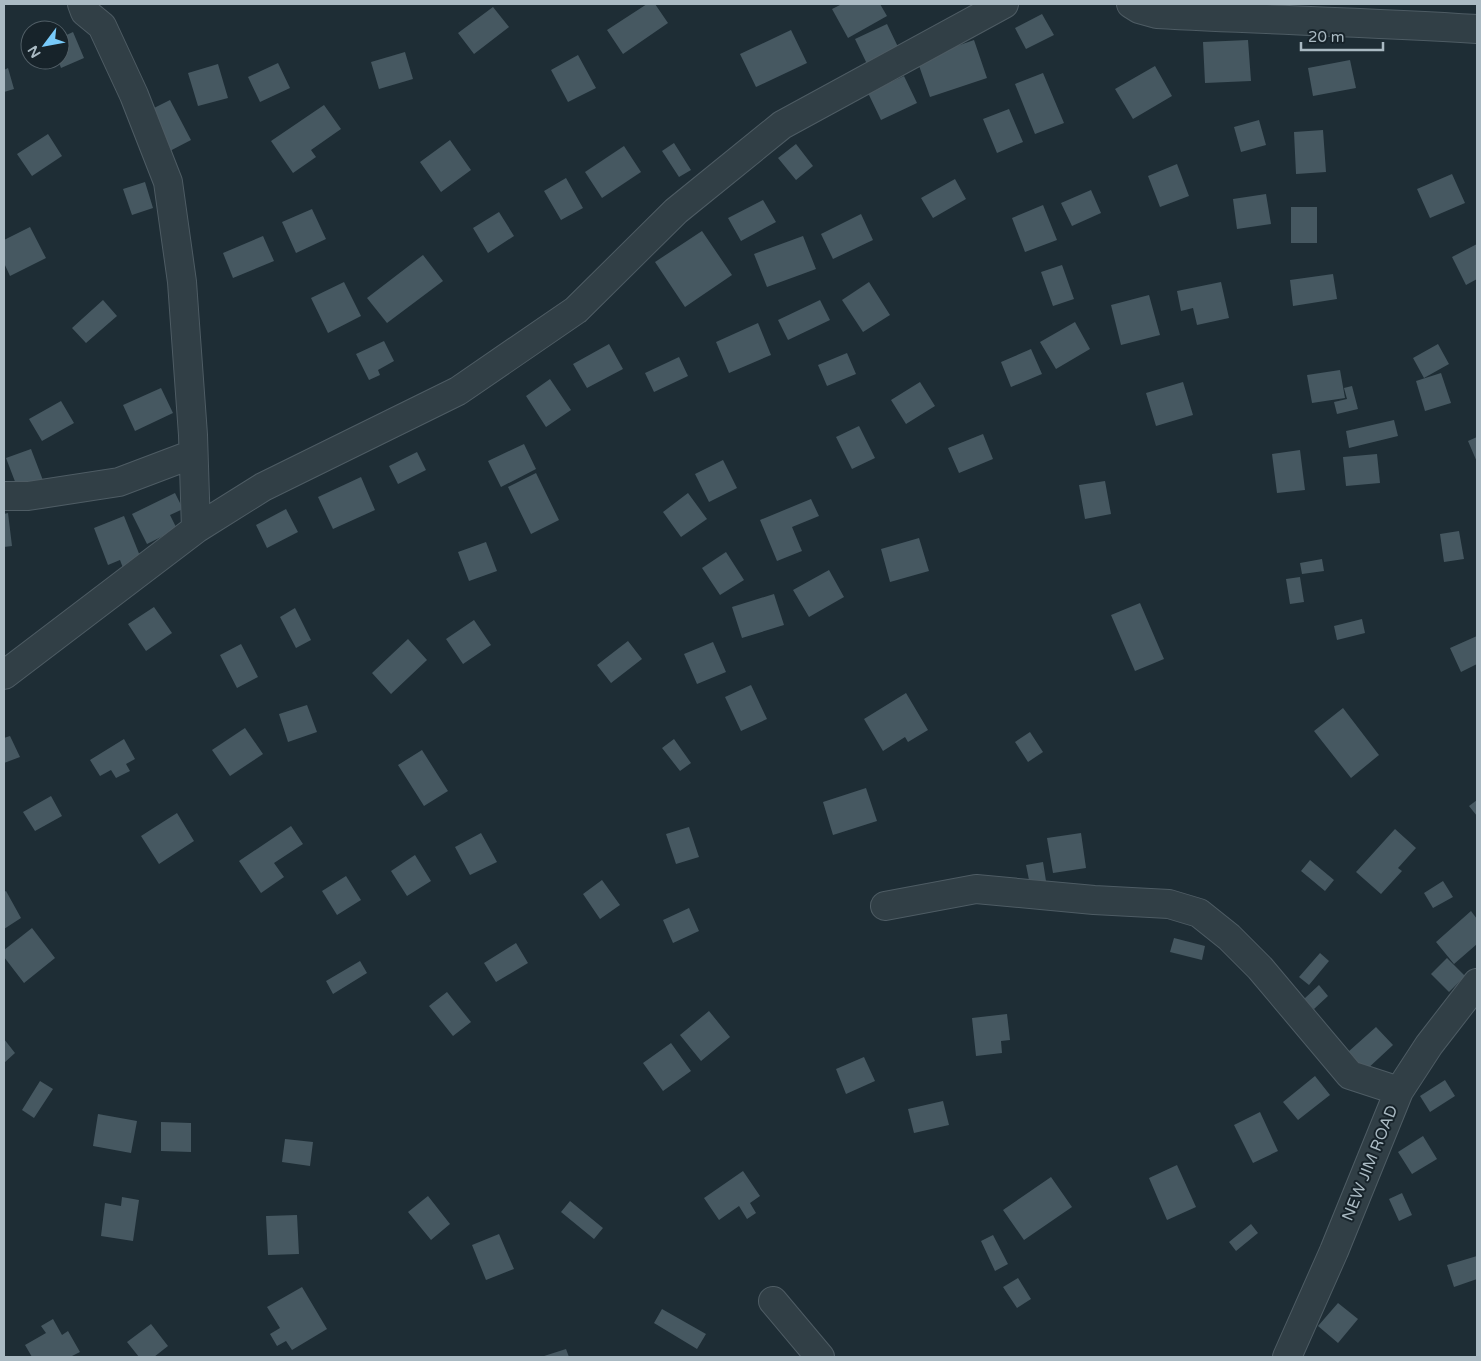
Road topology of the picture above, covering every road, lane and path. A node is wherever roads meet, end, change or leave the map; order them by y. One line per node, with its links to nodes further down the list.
1 (1004, 4): 8 (street)
2 (1131, 4): 4 (street)
3 (91, 6): 6 (street)
4 (1293, 13): 5 (street)
5 (1477, 29)
6 (194, 454): 7 (street); 8 (street)
7 (4, 496)
8 (196, 529): 9 (street)
9 (4, 675)
10 (885, 906): 12 (street)
11 (1477, 983): 12 (street, NEW JIM ROAD)
12 (1399, 1091): 15 (street, NEW JIM ROAD)
13 (773, 1301): 14 (street)
14 (820, 1357)
15 (1287, 1357)

